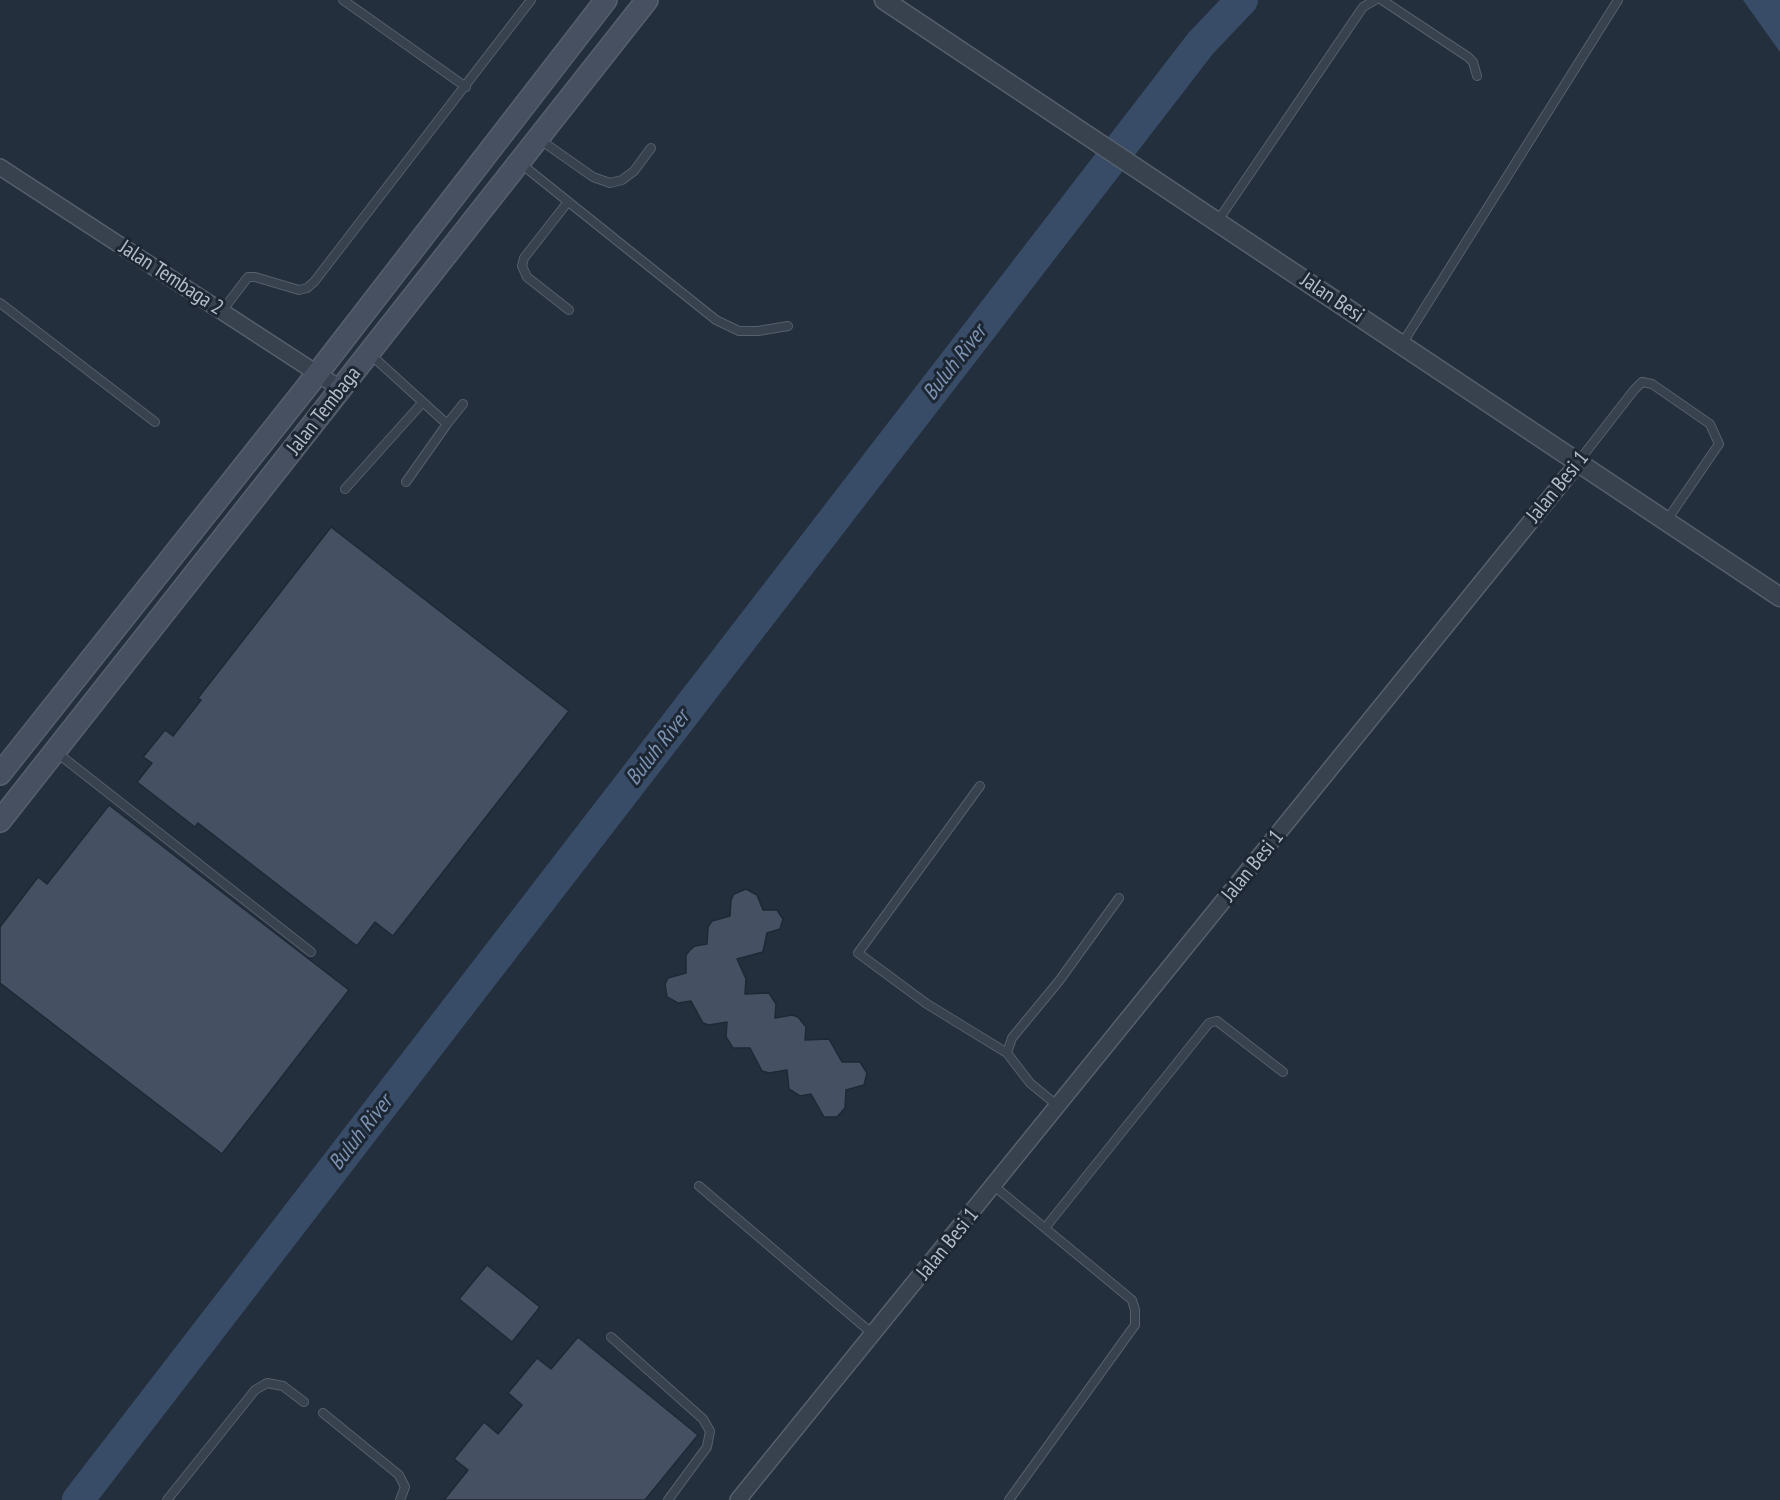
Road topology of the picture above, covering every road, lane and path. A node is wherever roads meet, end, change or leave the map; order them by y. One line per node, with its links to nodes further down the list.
1 (343, 0): 10 (lane)
2 (531, 0): 10 (lane)
3 (606, 0): 23 (main road, Jalan Tembaga)
4 (647, 0): 11 (main road, Jalan Tembaga)
5 (884, 0): 16 (street, Jalan Besi)
6 (1375, 0): 16 (lane)
7 (1382, 0): 9 (lane)
8 (1618, 0): 21 (lane)
9 (1478, 76)
10 (466, 87): 19 (lane)
11 (538, 138): 12 (lane); 13 (main road, Jalan Tembaga)
12 (651, 148)
13 (519, 162): 15 (lane); 22 (main road, Jalan Tembaga)
14 (0, 168): 19 (street, Jalan Tembaga 2)
15 (567, 203): 18 (lane); 20 (lane)
16 (1217, 222): 21 (street, Jalan Besi)
17 (0, 303): 27 (lane)
18 (569, 310)
19 (222, 311): 23 (street, Jalan Tembaga 2)
20 (788, 326)
21 (1401, 345): 29 (street, Jalan Besi)
22 (369, 353): 24 (main road, Jalan Tembaga); 25 (lane)
23 (317, 374): 24 (street, Jalan Tembaga 2); 35 (main road, Jalan Tembaga)
24 (341, 389): 34 (main road, Jalan Tembaga)
25 (423, 402): 28 (lane); 31 (lane)
26 (463, 404): 28 (lane)
27 (154, 422)
28 (447, 424): 30 (lane)
29 (1578, 463): 32 (street, Jalan Besi); 32 (lane, Jalan Besi 1); 42 (street, Jalan Besi 1)
30 (406, 482)
31 (345, 489)
32 (1666, 521): 33 (street, Jalan Besi)
33 (1780, 597)
34 (55, 751): 37 (main road, Jalan Tembaga); 39 (lane)
35 (0, 774)
36 (980, 786): 40 (lane)
37 (0, 821)
38 (1119, 898): 40 (lane)
39 (311, 952)
40 (1006, 1053): 42 (lane)
41 (1283, 1072): 45 (lane)
42 (1059, 1107): 44 (street, Jalan Besi 1)
43 (699, 1186): 46 (lane)
44 (994, 1186): 45 (lane); 46 (street, Jalan Besi 1)
45 (1045, 1228): 54 (lane)
46 (874, 1335): 53 (street, Jalan Besi 1)
47 (611, 1337): 52 (lane)
48 (304, 1402): 50 (lane)
49 (323, 1413): 51 (lane)
50 (167, 1500)
51 (400, 1500)
52 (668, 1500)
53 (738, 1500)
54 (1009, 1500)

